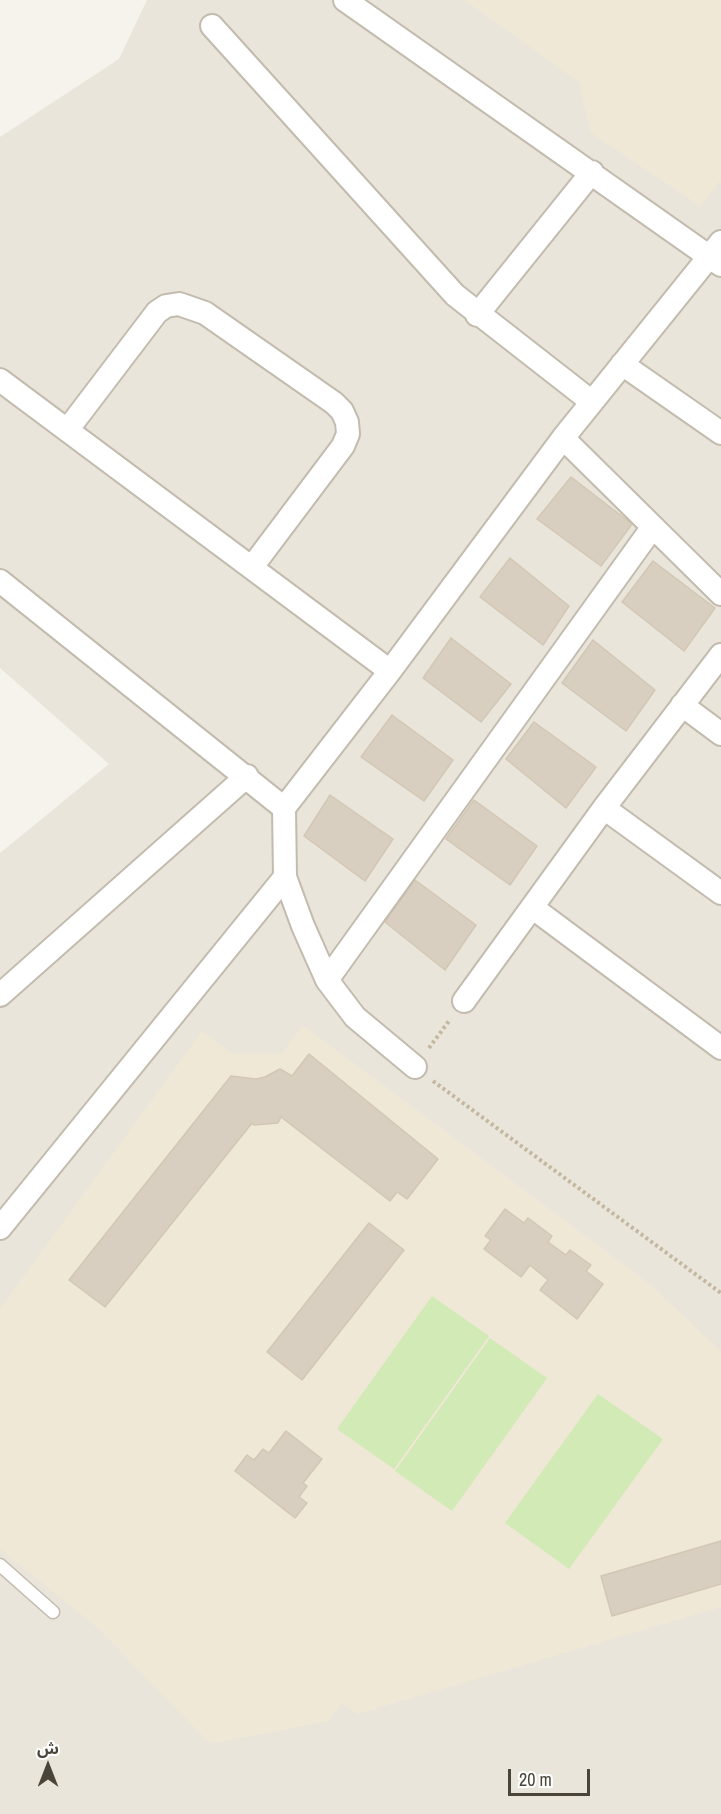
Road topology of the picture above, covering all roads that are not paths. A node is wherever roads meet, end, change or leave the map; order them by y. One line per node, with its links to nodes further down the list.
1 (345, 0): 3 (street)
2 (212, 26): 5 (street)
3 (592, 172): 4 (street); 5 (street)
4 (717, 255): 6 (street)
5 (477, 315): 8 (street)
6 (622, 364): 8 (street); 10 (street)
7 (0, 380): 9 (street)
8 (592, 402): 11 (street)
9 (68, 429): 13 (street); 13 (street)
10 (721, 433)
11 (563, 438): 12 (street); 17 (street)
12 (652, 528): 15 (street); 26 (street)
13 (252, 567): 17 (street)
14 (0, 581): 20 (street)
15 (721, 594)
16 (721, 655): 18 (street)
17 (390, 671): 21 (street)
18 (682, 705): 19 (street); 22 (street)
19 (721, 734)
20 (247, 776): 21 (street); 27 (street)
21 (284, 808): 23 (street)
22 (604, 808): 24 (street); 25 (street)
23 (285, 877): 26 (street); 31 (street)
24 (721, 893)
25 (533, 908): 28 (street); 29 (street)
26 (327, 980): 30 (street)
27 (0, 995)
28 (464, 1001)
29 (721, 1048)
30 (415, 1067)
31 (0, 1228)
32 (0, 1565): 33 (lane)
33 (53, 1612)

